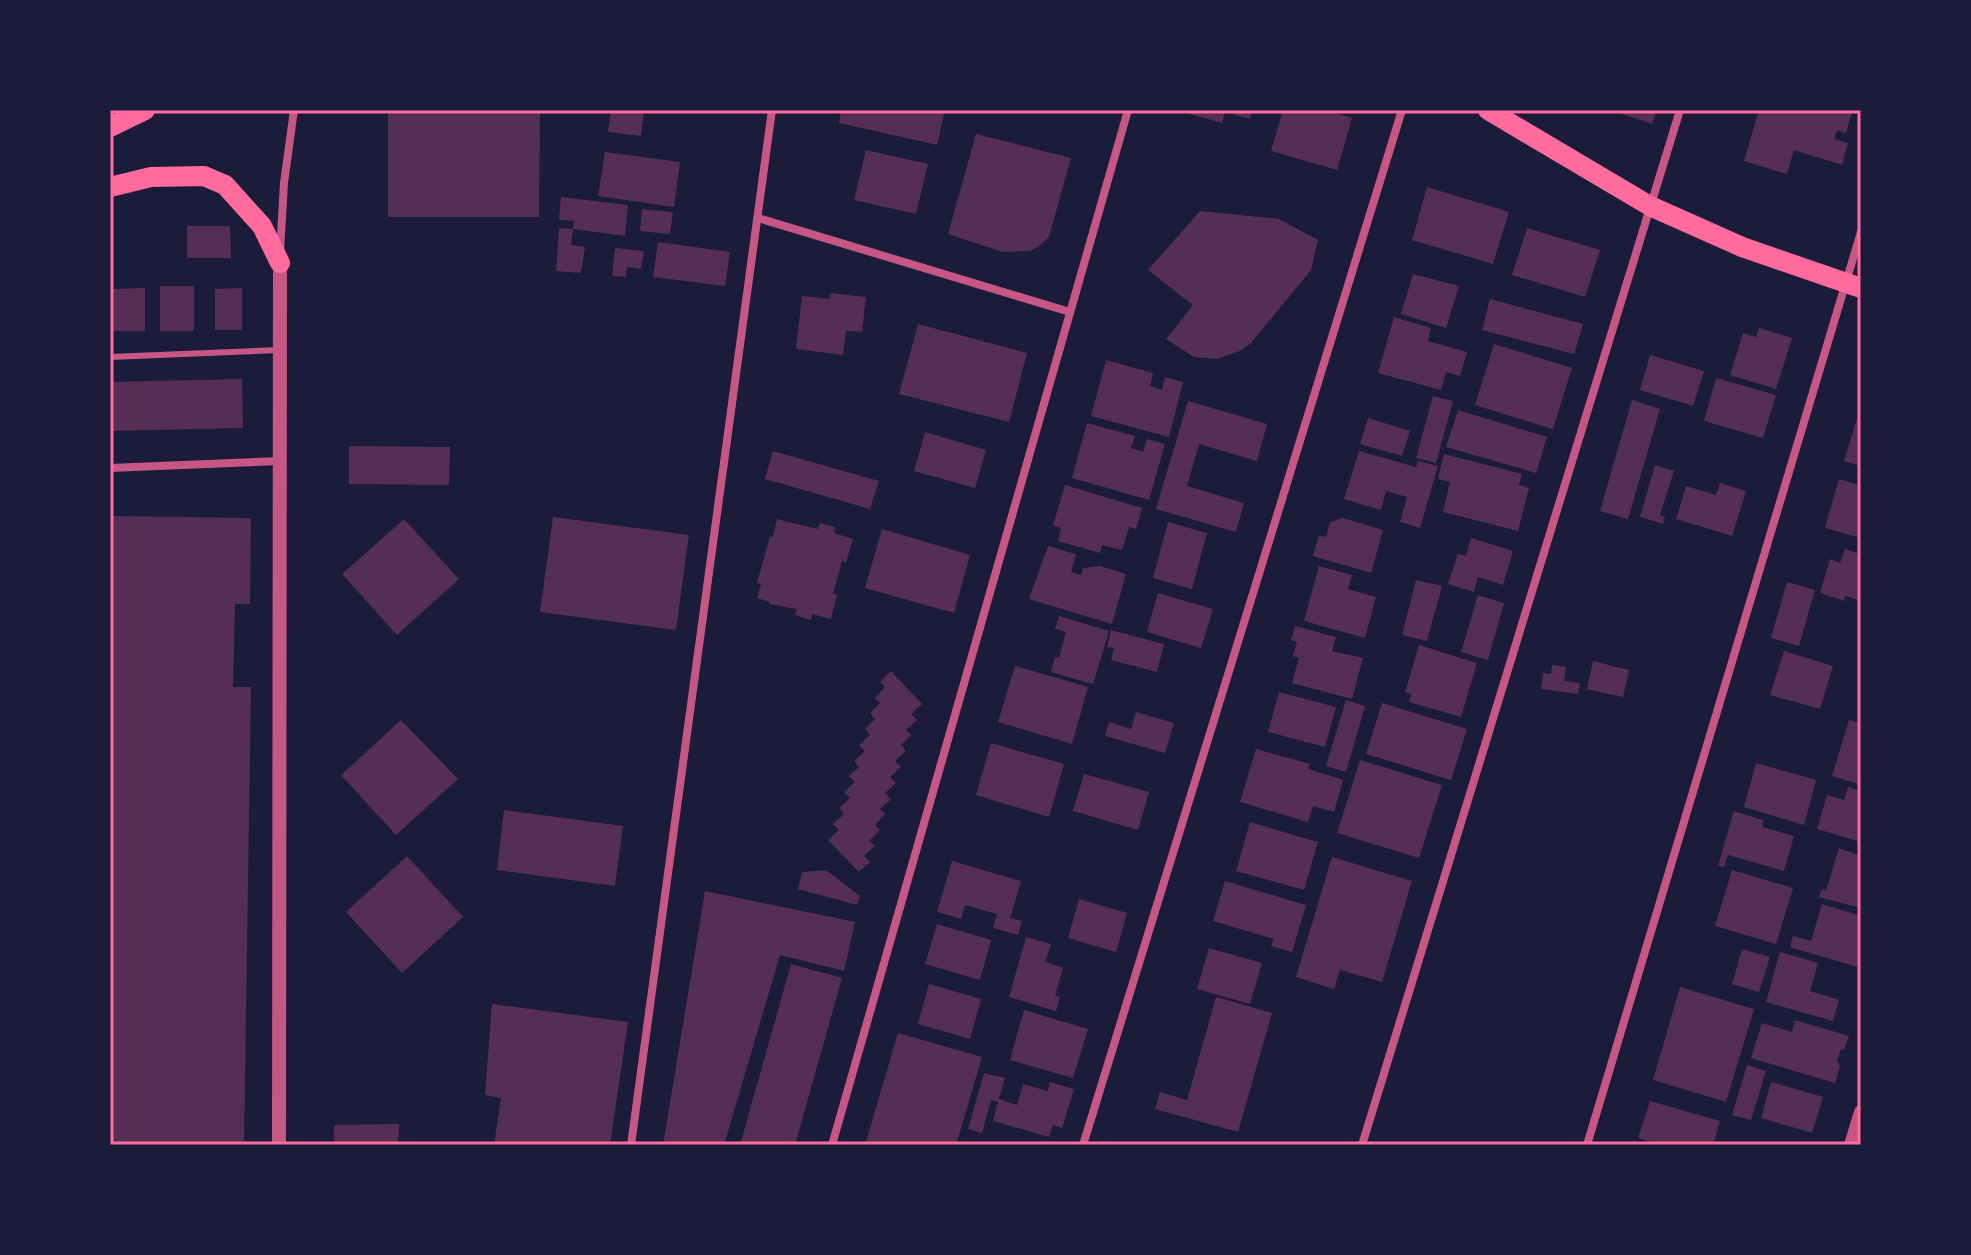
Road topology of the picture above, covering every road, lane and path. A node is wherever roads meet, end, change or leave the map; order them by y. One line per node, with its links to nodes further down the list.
1 (145, 110): 8 (main road)
2 (294, 110): 13 (street)
3 (772, 110): 11 (street)
4 (1128, 110): 15 (street)
5 (1402, 110): 24 (street)
6 (1488, 110): 10 (main road)
7 (1680, 110): 10 (street)
8 (110, 127)
9 (110, 187): 13 (main road)
10 (1650, 206): 14 (main road); 25 (street)
11 (758, 218): 15 (street); 22 (street)
12 (1861, 232): 14 (street)
13 (280, 263): 16 (street)
14 (1853, 286): 26 (street)
15 (1070, 312): 23 (street)
16 (280, 350): 17 (lane); 18 (street)
17 (110, 357)
18 (280, 461): 19 (street); 21 (street)
19 (110, 468)
20 (1861, 1112): 27 (street)
21 (279, 1145)
22 (631, 1145)
23 (832, 1145)
24 (1083, 1145)
25 (1362, 1145)
26 (1587, 1145)
27 (1851, 1145)

